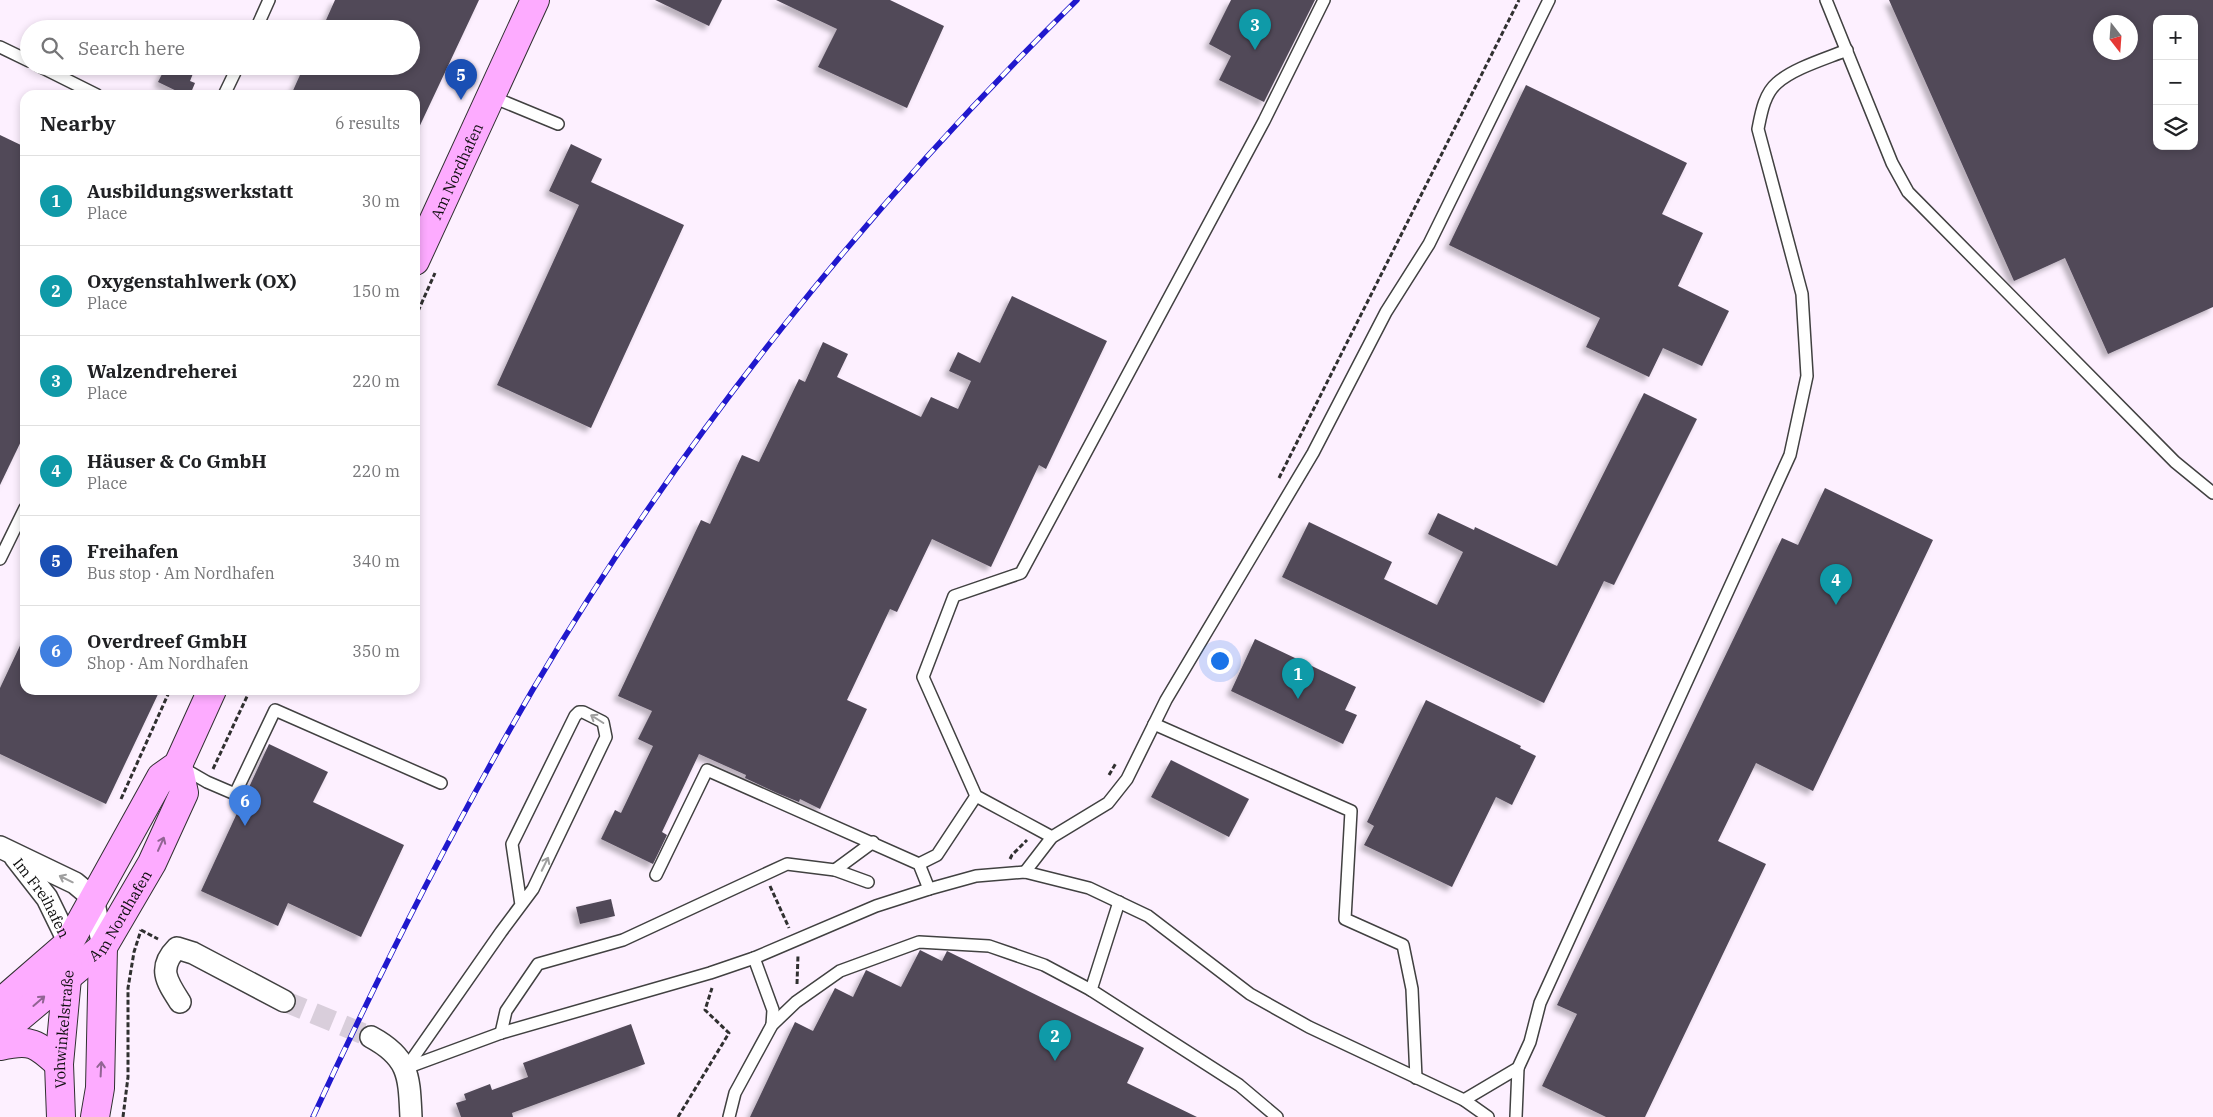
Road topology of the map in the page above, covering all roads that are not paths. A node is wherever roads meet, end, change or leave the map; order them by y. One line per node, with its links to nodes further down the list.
1 (269, 0): 6 (lane)
2 (535, 0): 14 (main road, Am Nordhafen)
3 (1324, 0): 24 (lane)
4 (1549, 0): 21 (lane)
5 (1826, 0): 8 (lane)
6 (260, 20)
7 (0, 47): 9 (lane)
8 (1847, 50): 17 (lane); 52 (lane)
9 (20, 57)
10 (57, 75): 12 (lane)
11 (234, 75): 13 (lane)
12 (87, 90)
13 (226, 90)
14 (490, 96): 15 (lane); 16 (main road, Am Nordhafen)
15 (558, 124)
16 (422, 230)
17 (2213, 493)
18 (20, 518): 19 (lane)
19 (0, 559)
20 (210, 695): 22 (main road, Am Nordhafen)
21 (1154, 724): 25 (lane); 53 (lane)
22 (178, 765): 23 (lane); 34 (main road, Am Nordhafen); 38 (main road, Am Nordhafen, one-way to 22)
23 (441, 783)
24 (976, 796): 25 (lane); 28 (lane)
25 (1052, 837): 30 (lane)
26 (873, 842): 28 (lane); 29 (lane); 31 (lane)
27 (6, 850): 34 (street, Im Freihafen, one-way to 27); 37 (street, Im Freihafen)
28 (919, 864): 33 (lane)
29 (835, 870): 32 (lane); 47 (lane)
30 (1025, 872): 33 (lane); 35 (lane)
31 (656, 875)
32 (868, 882)
33 (929, 889): 39 (lane)
34 (93, 898): 37 (main road, Am Nordhafen); 38 (street)
35 (1119, 902): 41 (lane); 53 (lane)
36 (521, 905): 36 (lane, one-way to 36); 51 (lane)
37 (69, 943): 40 (main road, Vohwinkelstraße); 44 (main road, Am Nordhafen)
38 (104, 947): 40 (main road, Am Nordhafen); 56 (main road, one-way to 38)
39 (754, 958): 45 (lane); 47 (lane)
40 (68, 976): 46 (main road, Am Nordhafen, one-way to 40); 50 (main road, Vohwinkelstraße)
41 (1091, 990): 45 (lane); 59 (lane)
42 (284, 1001): 43 (street)
43 (180, 1002)
44 (0, 1003)
45 (772, 1025): 58 (lane)
46 (0, 1030)
47 (501, 1033): 51 (lane)
48 (371, 1037): 51 (street)
49 (0, 1046): 50 (main road)
50 (59, 1064): 55 (main road, Vohwinkelstraße)
51 (406, 1068): 57 (street)
52 (1518, 1068): 54 (lane); 61 (lane)
53 (1416, 1078): 54 (lane)
54 (1464, 1100): 60 (lane)
55 (61, 1117)
56 (95, 1117)
57 (411, 1117)
58 (728, 1117)
59 (1277, 1117)
60 (1488, 1117)
61 (1516, 1117)

